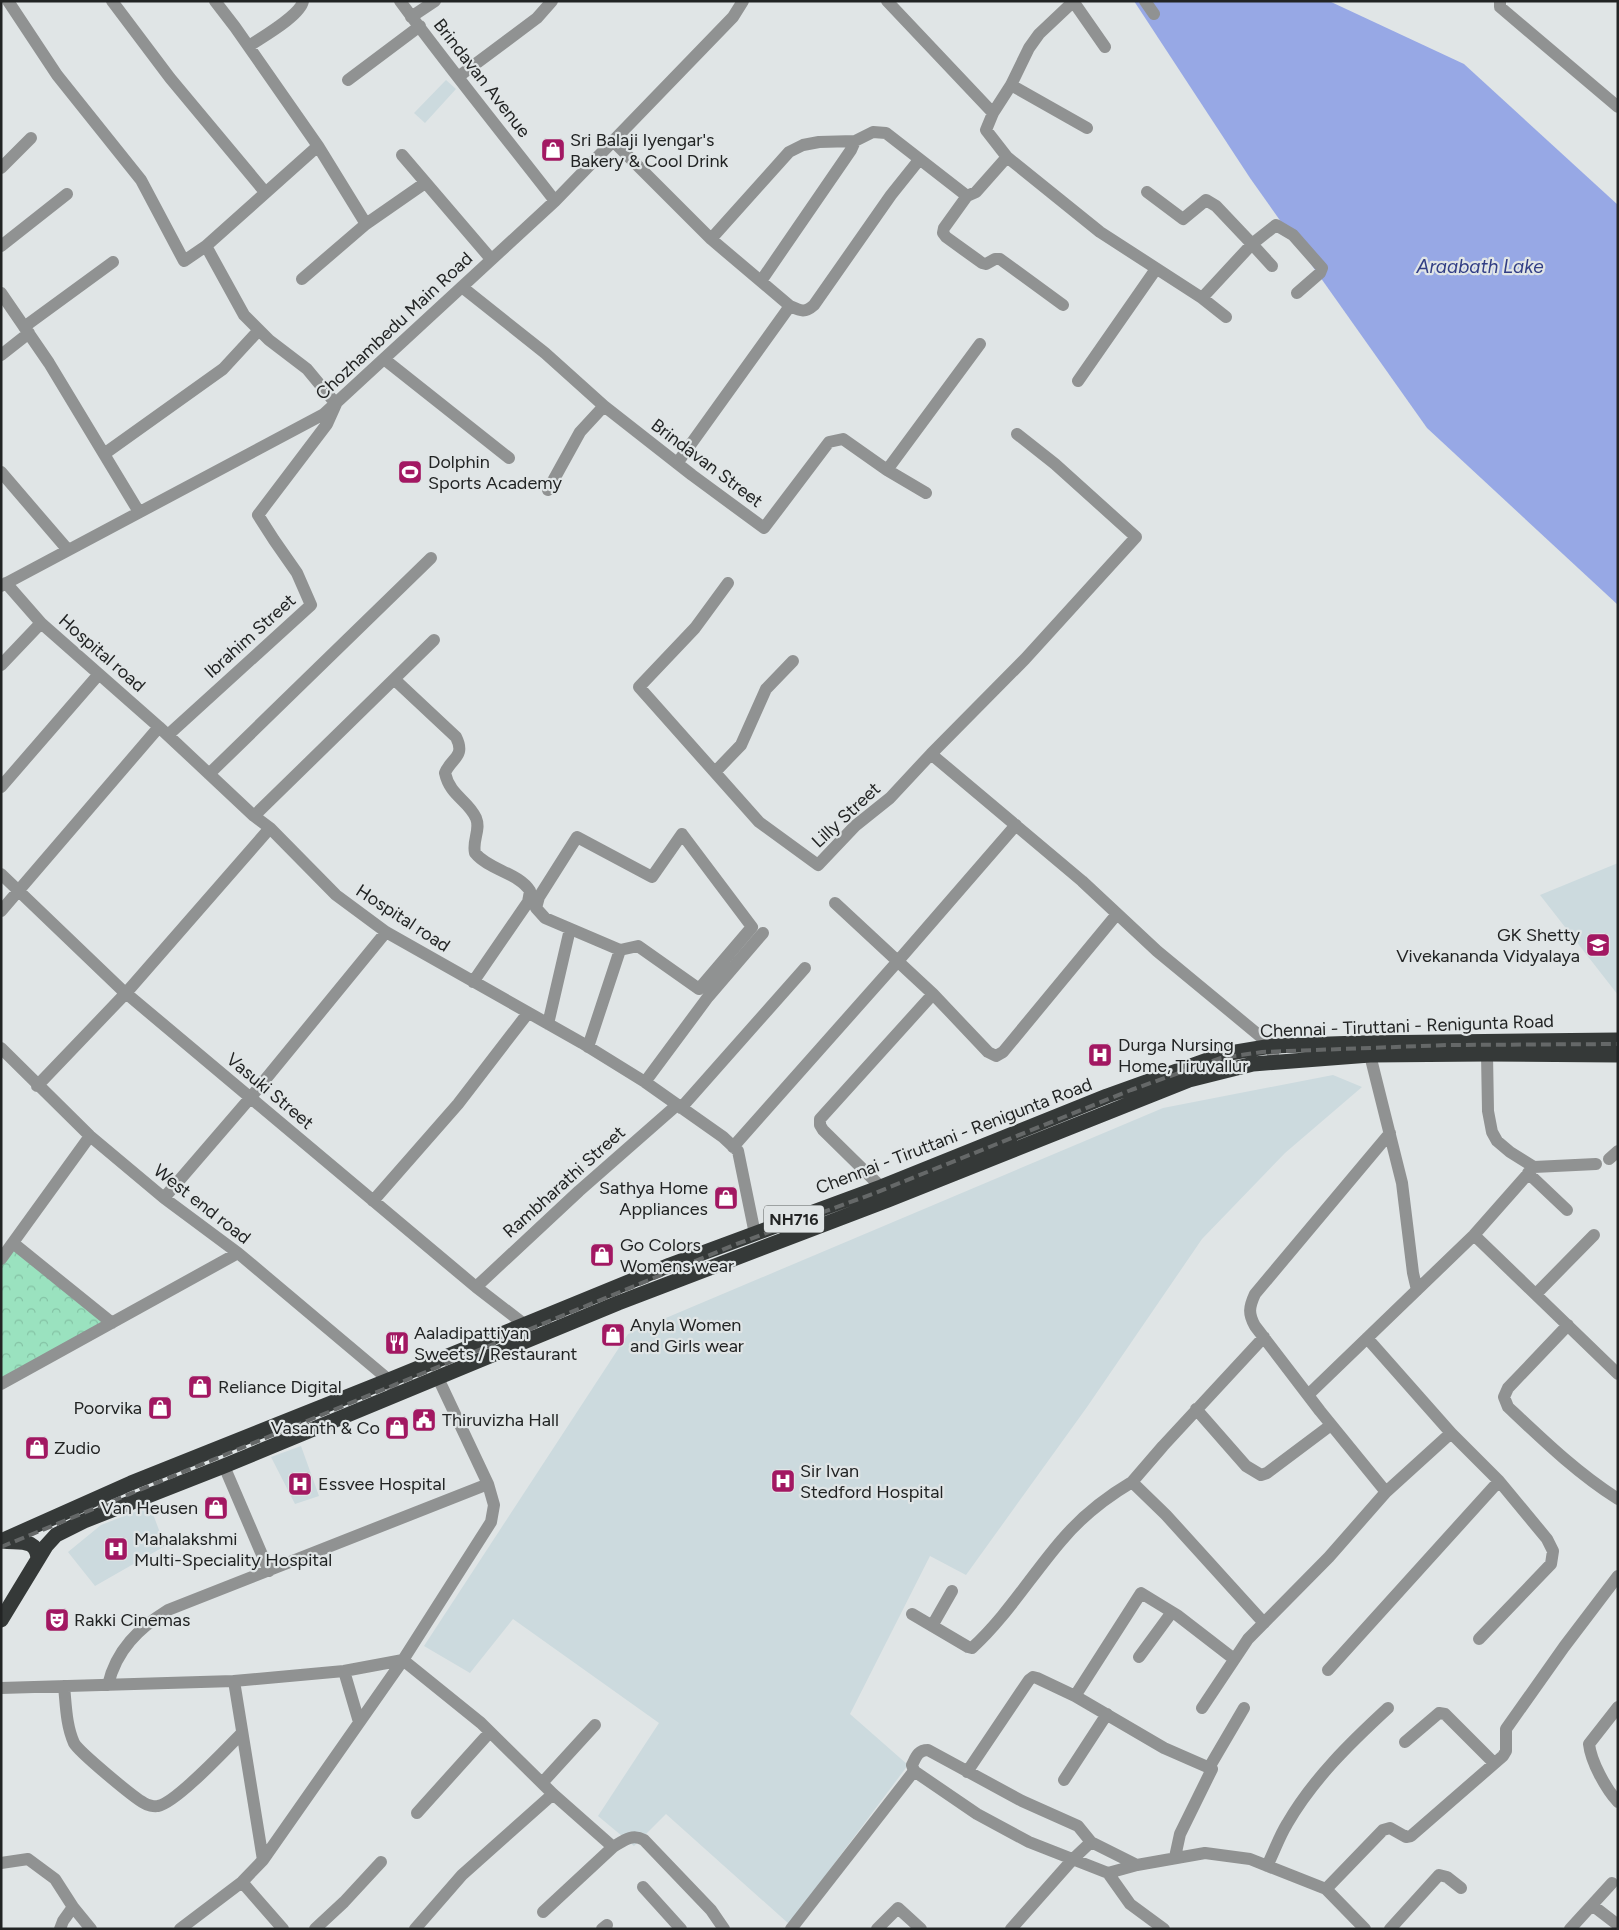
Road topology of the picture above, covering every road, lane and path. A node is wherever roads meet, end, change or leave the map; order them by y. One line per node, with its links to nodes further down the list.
1 (8, 1): 41 (street)
2 (112, 1): 32 (street)
3 (215, 1): 15 (street)
4 (303, 1): 15 (street)
5 (400, 1): 14 (street, Brindavan Avenue)
6 (434, 1): 14 (street)
7 (552, 1): 17 (street)
8 (743, 1): 25 (street, Chozhambedu Main Road)
9 (886, 1): 21 (street)
10 (1073, 1): 16 (street); 19 (street)
11 (1145, 1): 13 (street)
12 (1500, 1): 20 (street)
13 (1154, 14)
14 (416, 21): 17 (street, Brindavan Avenue); 18 (street)
15 (249, 46): 26 (street)
16 (1105, 47)
17 (458, 77): 36 (street, Brindavan Avenue)
18 (348, 80)
19 (1011, 85): 21 (street); 22 (street)
20 (1618, 107)
21 (993, 113): 28 (street)
22 (1087, 128)
23 (31, 138): 30 (street)
24 (855, 140): 29 (street); 38 (street); 47 (street)
25 (613, 141): 36 (street, Chozhambedu Main Road); 38 (street)
26 (318, 146): 32 (street); 37 (street)
27 (402, 155): 31 (street)
28 (1007, 157): 35 (street); 45 (street)
29 (919, 160): 35 (street); 53 (street)
30 (1, 168)
31 (425, 184): 37 (street); 42 (street)
32 (265, 192): 41 (street)
33 (1147, 192): 39 (street)
34 (67, 194): 40 (street)
35 (967, 196): 52 (street)
36 (554, 201): 42 (street, Chozhambedu Main Road)
37 (366, 224): 46 (street)
38 (711, 239): 47 (street)
39 (1252, 244): 44 (street); 50 (street); 51 (street)
40 (1, 246)
41 (206, 246): 56 (street)
42 (492, 259): 48 (street, Chozhambedu Main Road)
43 (113, 262): 55 (street)
44 (1272, 266)
45 (1156, 269): 51 (street); 60 (street)
46 (302, 279)
47 (761, 281): 53 (street)
48 (462, 287): 59 (street, Chozhambedu Main Road); 62 (street, Brindavan Street)
49 (1, 293): 55 (street)
50 (1297, 293)
51 (1202, 298): 54 (street)
52 (1063, 305)
53 (790, 306): 66 (street)
54 (1226, 317)
55 (27, 330): 58 (street); 64 (street)
56 (260, 330): 61 (street); 64 (street)
57 (980, 344): 67 (street)
58 (1, 355)
59 (384, 359): 61 (street, Chozhambedu Main Road); 65 (street)
60 (1078, 381)
61 (336, 404): 71 (street, Chozhambedu Main Road); 82 (street, Ibrahim Street)
62 (604, 406): 66 (street, Brindavan Street); 69 (street)
63 (1017, 434): 83 (street)
64 (104, 454): 71 (street)
65 (509, 458)
66 (678, 462): 67 (street, Brindavan Street)
67 (887, 470): 70 (street)
68 (1, 472): 72 (street)
69 (548, 490)
70 (926, 493)
71 (140, 512): 72 (street, Chozhambedu Main Road)
72 (68, 550): 75 (street, Chozhambedu Main Road)
73 (431, 558): 85 (street)
74 (728, 583): 84 (street, Lilly Street)
75 (4, 585): 76 (street, Hospital road)
76 (41, 623): 79 (street); 80 (street, Hospital road)
77 (434, 640): 81 (street)
78 (794, 661): 84 (street)
79 (1, 666)
80 (99, 674): 82 (street, Hospital road); 86 (street)
81 (394, 679): 87 (street); 101 (street)
82 (164, 731): 85 (street, Hospital road); 91 (street)
83 (931, 754): 84 (street, Lilly Street); 88 (street)
84 (715, 772)
85 (210, 774): 87 (street, Hospital road)
86 (1, 787)
87 (254, 816): 89 (street, Hospital road)
88 (1016, 825): 94 (street); 99 (street)
89 (270, 828): 96 (street, Hospital road); 102 (street)
90 (1, 874): 91 (street, Vasuki Street)
91 (19, 891): 93 (street); 102 (street, Vasuki Street)
92 (835, 903): 99 (street)
93 (1, 911)
94 (1117, 914): 103 (street); 107 (street)
95 (570, 929): 98 (street); 98 (street); 105 (street)
96 (386, 932): 101 (street, Hospital road); 116 (street)
97 (763, 933): 114 (street)
98 (620, 950): 108 (street)
99 (898, 962): 103 (street); 120 (street)
100 (805, 968): 117 (street, Rambharathi Street)
101 (473, 982): 104 (street, Hospital road)
102 (126, 993): 115 (street); 116 (street, Vasuki Street)
103 (933, 994): 123 (street)
104 (528, 1013): 105 (street, Hospital road); 125 (street)
105 (548, 1024): 108 (street, Hospital road)
106 (1618, 1040): 107 (highway, Chennai - Tiruttani - Renigunta Road / NH716)
107 (1272, 1046): 113 (street); 123 (highway, Chennai - Tiruttani - Renigunta Road / NH716)
108 (588, 1047): 114 (street, Hospital road)
109 (2, 1051): 115 (street, West end road)
110 (1487, 1054): 111 (highway, Chennai - Tiruttani - Renigunta Road / NH716); 112 (highway, Chennai - Tiruttani - Renigunta Road / NH716); 122 (street)
111 (1370, 1055): 113 (highway, Chennai - Tiruttani - Renigunta Road / NH716); 118 (street)
112 (1618, 1055)
113 (1274, 1062): 141 (highway, Chennai - Tiruttani - Renigunta Road / NH716)
114 (645, 1082): 117 (street, Hospital road)
115 (37, 1086): 119 (street, West end road)
116 (250, 1098): 124 (street); 125 (street, Vasuki Street)
117 (679, 1106): 120 (street, Hospital road); 133 (street, Rambharathi Street)
118 (1390, 1133): 134 (street); 139 (street)
119 (90, 1136): 124 (street, West end road); 130 (street)
120 (733, 1147): 127 (street, Hospital road)
121 (1596, 1164): 122 (street)
122 (1531, 1170): 126 (street); 128 (street)
123 (881, 1187): 127 (highway, Chennai - Tiruttani - Renigunta Road / NH716)
124 (164, 1198): 131 (street, West end road)
125 (373, 1201): 133 (street, Vasuki Street)
126 (1567, 1210)
127 (755, 1234): 137 (highway, Chennai - Tiruttani - Renigunta Road / NH716)
128 (1474, 1235): 134 (street); 135 (street)
129 (1594, 1235): 135 (street)
130 (13, 1242): 132 (street); 136 (street)
131 (238, 1253): 136 (street); 144 (street, West end road)
132 (1, 1259)
133 (476, 1287): 137 (street, Vasuki Street)
134 (1417, 1290): 140 (street)
135 (1536, 1294): 138 (street)
136 (112, 1323): 145 (street)
137 (524, 1324): 141 (street); 144 (highway, Chennai - Tiruttani - Renigunta Road / NH716)
138 (1568, 1325): 142 (street); 156 (street)
139 (1264, 1337): 146 (street); 148 (street)
140 (1367, 1338): 146 (street); 150 (street)
141 (531, 1340): 143 (highway, Chennai - Tiruttani - Renigunta Road / NH716)
142 (1618, 1374)
143 (438, 1378): 147 (highway, Chennai - Tiruttani - Renigunta Road / NH716); 154 (street)
144 (389, 1380): 147 (street); 157 (highway, Chennai - Tiruttani - Renigunta Road / NH716)
145 (1, 1384)
146 (1308, 1395): 149 (street)
147 (394, 1397): 151 (highway, Chennai - Tiruttani - Renigunta Road / NH716)
148 (1196, 1409): 149 (street); 153 (street)
149 (1331, 1424): 155 (street)
150 (1451, 1433): 152 (street); 155 (street)
151 (224, 1466): 158 (highway, Chennai - Tiruttani - Renigunta Road / NH716); 159 (street)
152 (1499, 1480): 167 (street); 171 (street)
153 (1132, 1482): 165 (street); 166 (street)
154 (488, 1484): 159 (street); 170 (street)
155 (1386, 1492): 165 (street)
156 (1618, 1499)
157 (1, 1541): 158 (highway)
158 (38, 1559): 164 (highway, NH716)
159 (270, 1571): 174 (street)
160 (1618, 1576): 188 (street)
161 (952, 1591): 166 (street)
162 (1172, 1612): 168 (street); 169 (street); 177 (street)
163 (912, 1614): 166 (street)
164 (1, 1620)
165 (1264, 1623): 169 (street)
166 (932, 1626)
167 (1479, 1639)
168 (1139, 1657)
169 (1234, 1659): 178 (street)
170 (403, 1660): 172 (street); 183 (street); 185 (street)
171 (1328, 1670)
172 (344, 1671): 173 (street); 183 (street)
173 (234, 1681): 174 (street); 186 (street)
174 (108, 1684): 175 (street)
175 (64, 1686): 176 (street); 186 (street)
176 (1, 1688)
177 (1075, 1696): 182 (street); 191 (street)
178 (1202, 1708)
179 (1244, 1708): 189 (street)
180 (1388, 1708): 205 (street)
181 (1618, 1708): 195 (street)
182 (1107, 1714): 189 (street); 192 (street)
183 (359, 1722): 201 (street)
184 (595, 1725): 193 (street)
185 (490, 1732): 193 (street); 196 (street)
186 (242, 1733): 201 (street)
187 (1405, 1742): 188 (street)
188 (1494, 1764): 211 (street)
189 (1210, 1766): 199 (street)
190 (914, 1771): 191 (street); 200 (street); 224 (street)
191 (967, 1772): 197 (street)
192 (1064, 1780)
193 (542, 1783): 194 (street)
194 (553, 1794): 198 (street); 216 (street)
195 (1618, 1802)
196 (417, 1813)
197 (1091, 1842): 200 (street); 204 (street)
198 (613, 1846): 214 (street); 223 (street)
199 (1175, 1857): 204 (street); 205 (street)
200 (1073, 1859): 206 (street); 227 (street)
201 (262, 1860): 207 (street)
202 (380, 1862): 221 (street)
203 (1, 1864): 213 (street)
204 (1137, 1865): 206 (street)
205 (1267, 1866): 211 (street)
206 (1108, 1873): 228 (street)
207 (242, 1882): 219 (street); 220 (street)
208 (1612, 1883): 212 (street)
209 (643, 1888): 222 (street)
210 (1461, 1888): 230 (street)
211 (1326, 1890): 229 (street)
212 (1592, 1905): 215 (street); 231 (street)
213 (74, 1907): 217 (street); 218 (street)
214 (543, 1912)
215 (1618, 1925)
216 (419, 1927)
217 (60, 1929)
218 (91, 1929)
219 (180, 1929)
220 (283, 1929)
221 (315, 1929)
222 (681, 1929)
223 (724, 1929)
224 (791, 1929)
225 (877, 1929): 226 (street)
226 (921, 1929)
227 (1011, 1929)
228 (1164, 1929)
229 (1365, 1929)
230 (1390, 1929)
231 (1570, 1929)

